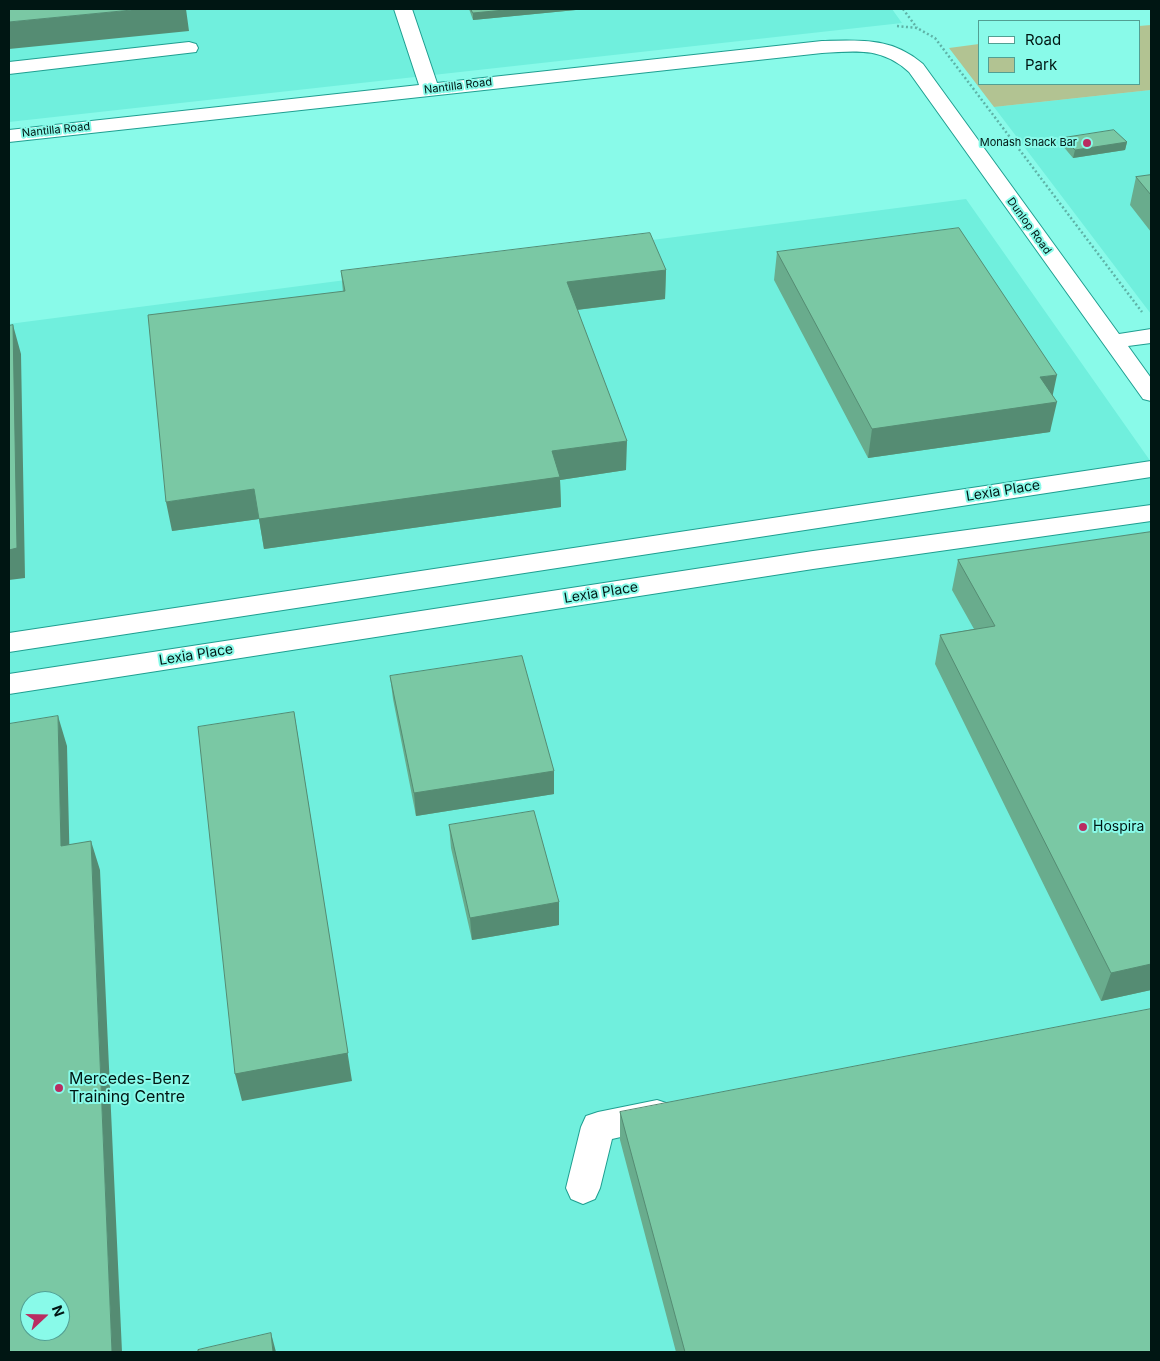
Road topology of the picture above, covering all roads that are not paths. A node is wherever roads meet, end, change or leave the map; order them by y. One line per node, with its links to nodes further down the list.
1 (403, 9): 5 (street)
2 (189, 48): 4 (street)
3 (906, 59): 5 (street, Nantilla Road); 8 (street, Dunlop Road)
4 (9, 68)
5 (430, 90): 6 (street, Nantilla Road)
6 (9, 136)
7 (1148, 326): 8 (street)
8 (1112, 342): 9 (street, Dunlop Road)
9 (1151, 394)
10 (1151, 469): 12 (street, Lexia Place)
11 (1151, 513): 13 (street, Lexia Place)
12 (795, 523): 13 (street); 14 (street, Lexia Place)
13 (813, 560): 15 (street, Lexia Place)
14 (379, 587): 15 (street); 16 (street, Lexia Place)
15 (388, 626): 18 (street, Lexia Place)
16 (120, 627): 17 (street, Lexia Place); 18 (street)
17 (9, 643)
18 (123, 666): 19 (street, Lexia Place)
19 (9, 684)
20 (685, 1109): 21 (street)
21 (583, 1188)

